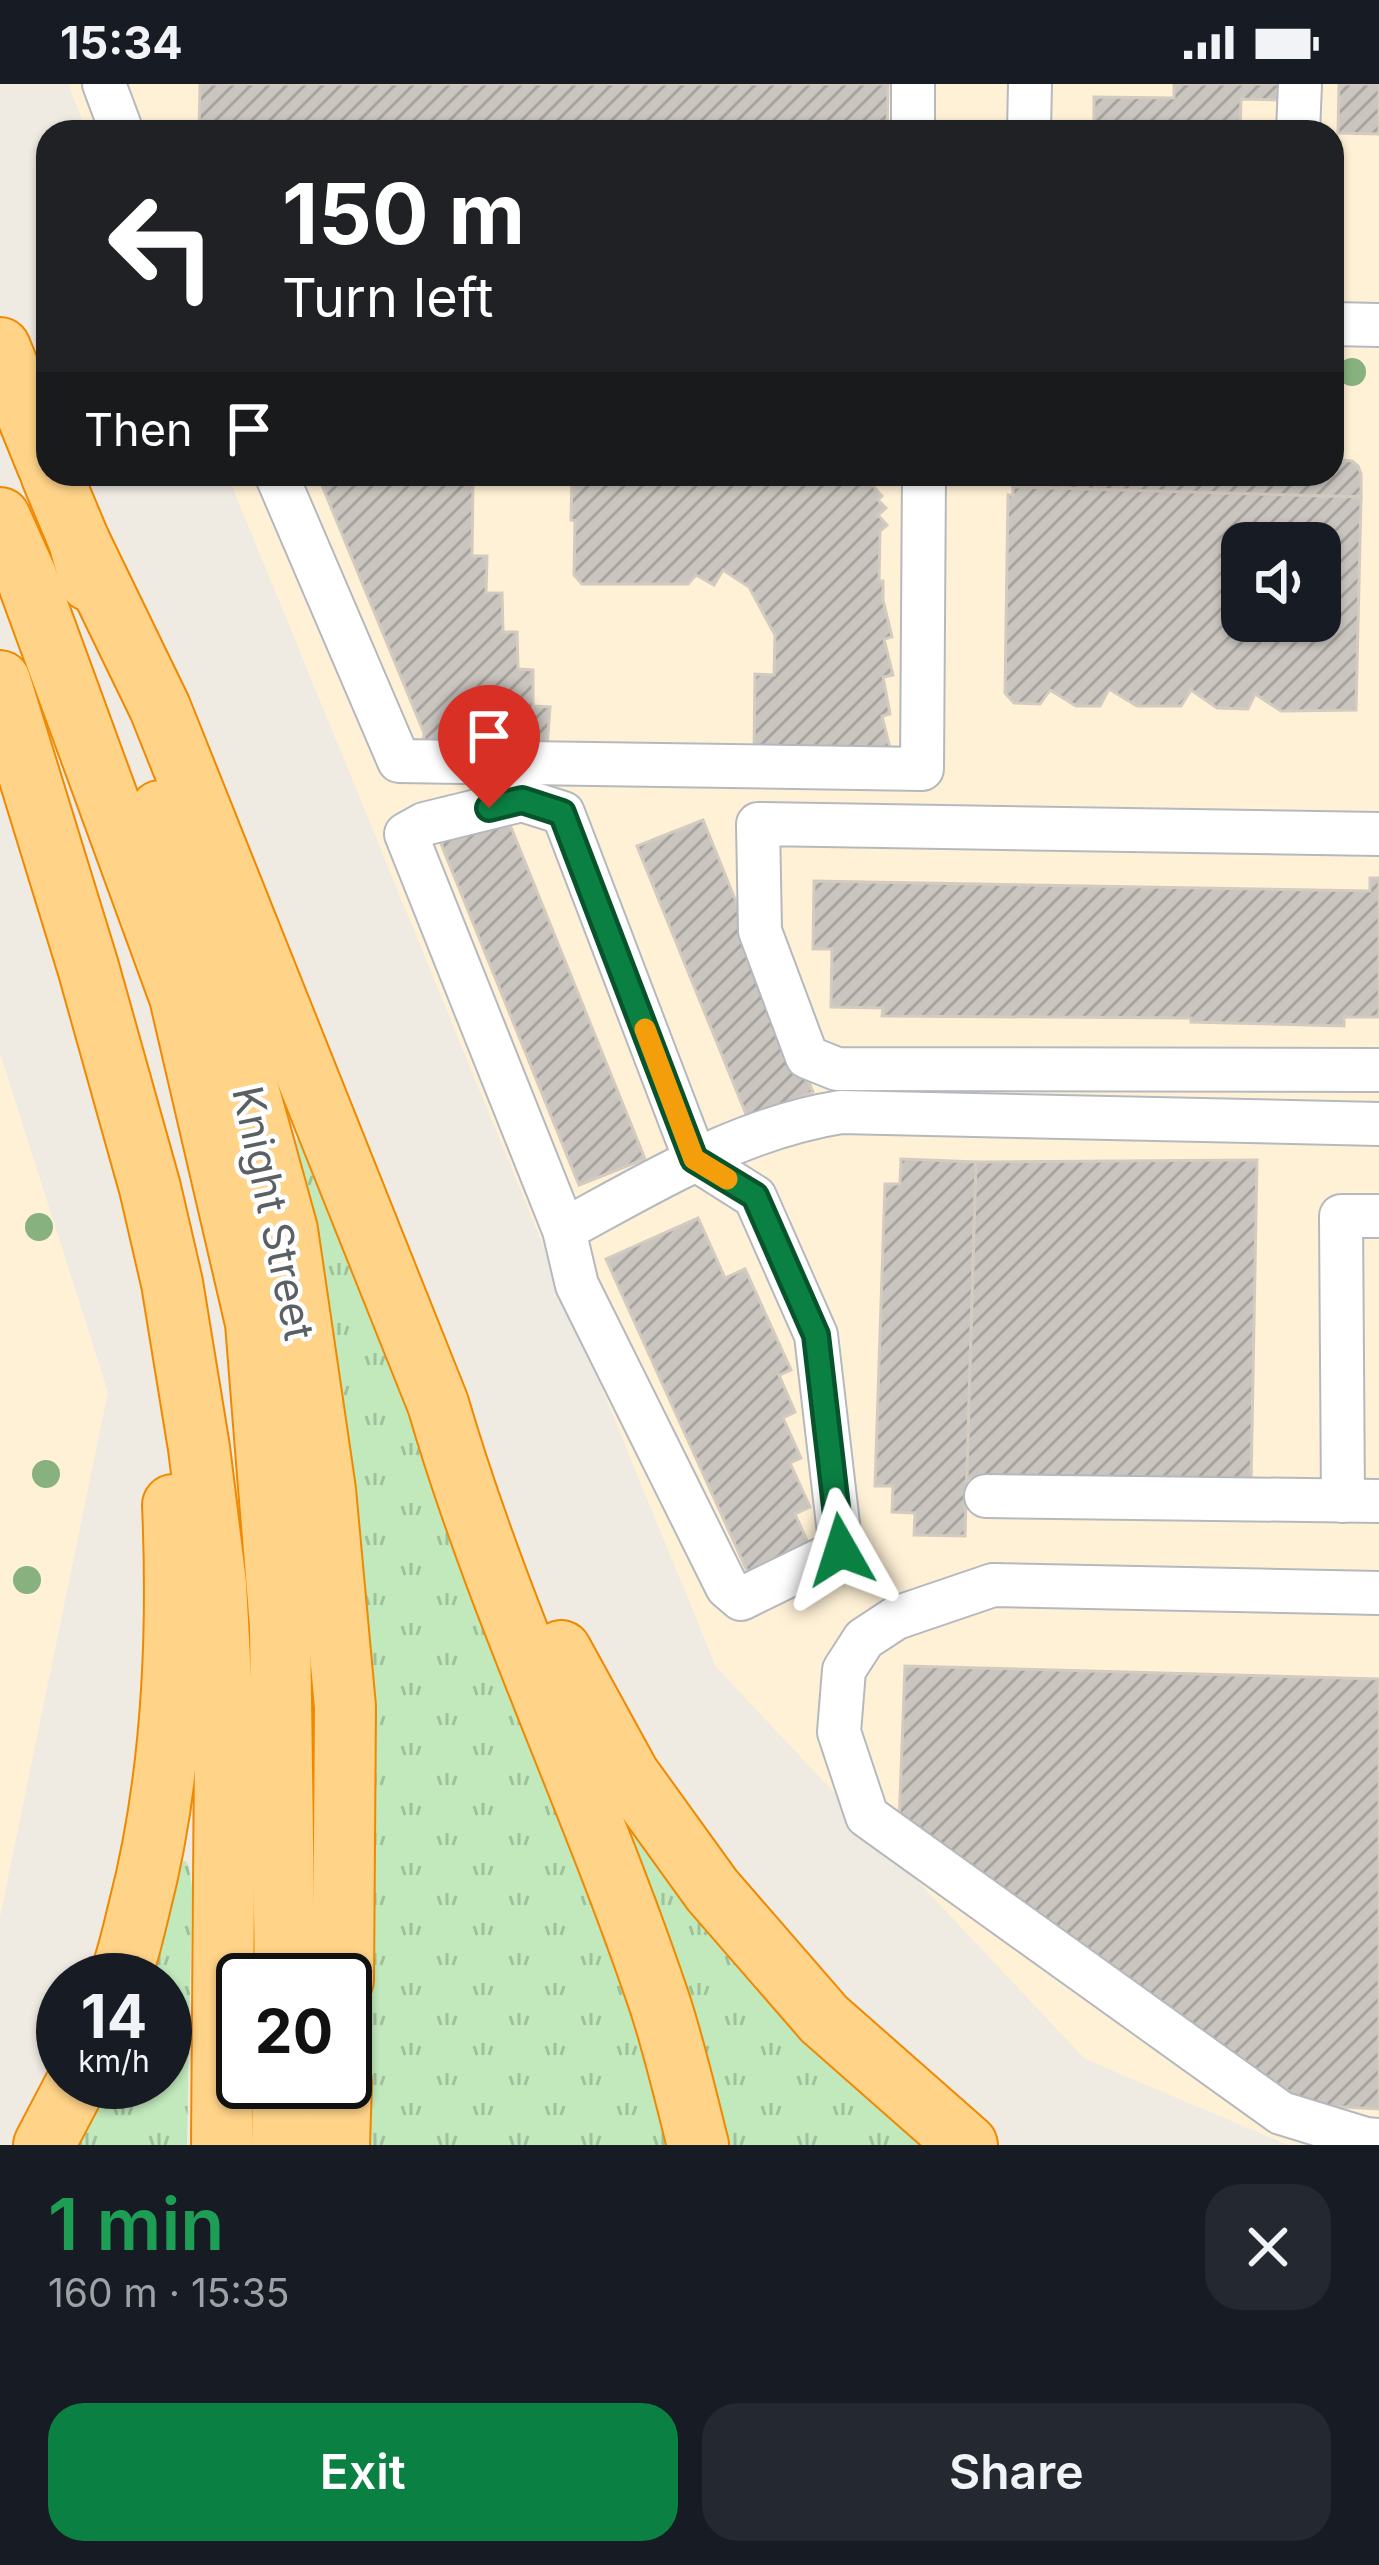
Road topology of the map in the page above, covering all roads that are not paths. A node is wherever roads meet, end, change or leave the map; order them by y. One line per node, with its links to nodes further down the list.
1 (104, 84): 5 (street)
2 (913, 84): 6 (street)
3 (1030, 84): 7 (street)
4 (1300, 84): 8 (street)
5 (118, 120)
6 (913, 120)
7 (1029, 120)
8 (1298, 120)
9 (1344, 324): 10 (street)
10 (1379, 325)
11 (0, 348): 12 (highway)
12 (36, 436)
13 (56, 486): 17 (highway, Knight Street)
14 (281, 486): 15 (street)
15 (924, 486)
16 (0, 518): 31 (highway, Knight Street)
17 (79, 541): 26 (highway); 32 (highway, Knight Street)
18 (0, 681): 23 (highway)
19 (1379, 834): 20 (street)
20 (1379, 1070)
21 (1379, 1124): 22 (street)
22 (694, 1159): 25 (street); 25 (street); 25 (street)
23 (150, 1188): 30 (highway); 38 (highway)
24 (1379, 1216): 28 (street)
25 (564, 1230)
26 (438, 1404): 41 (highway); 42 (highway)
27 (986, 1496): 28 (street)
28 (1361, 1501)
29 (1379, 1594): 36 (street)
30 (126, 1953)
31 (285, 1953)
32 (343, 1953)
33 (63, 2109): 37 (highway)
34 (284, 2109): 39 (highway)
35 (340, 2109): 40 (highway)
36 (1379, 2140)
37 (44, 2145)
38 (222, 2145)
39 (283, 2145)
40 (339, 2145)
41 (698, 2145)
42 (967, 2145)

